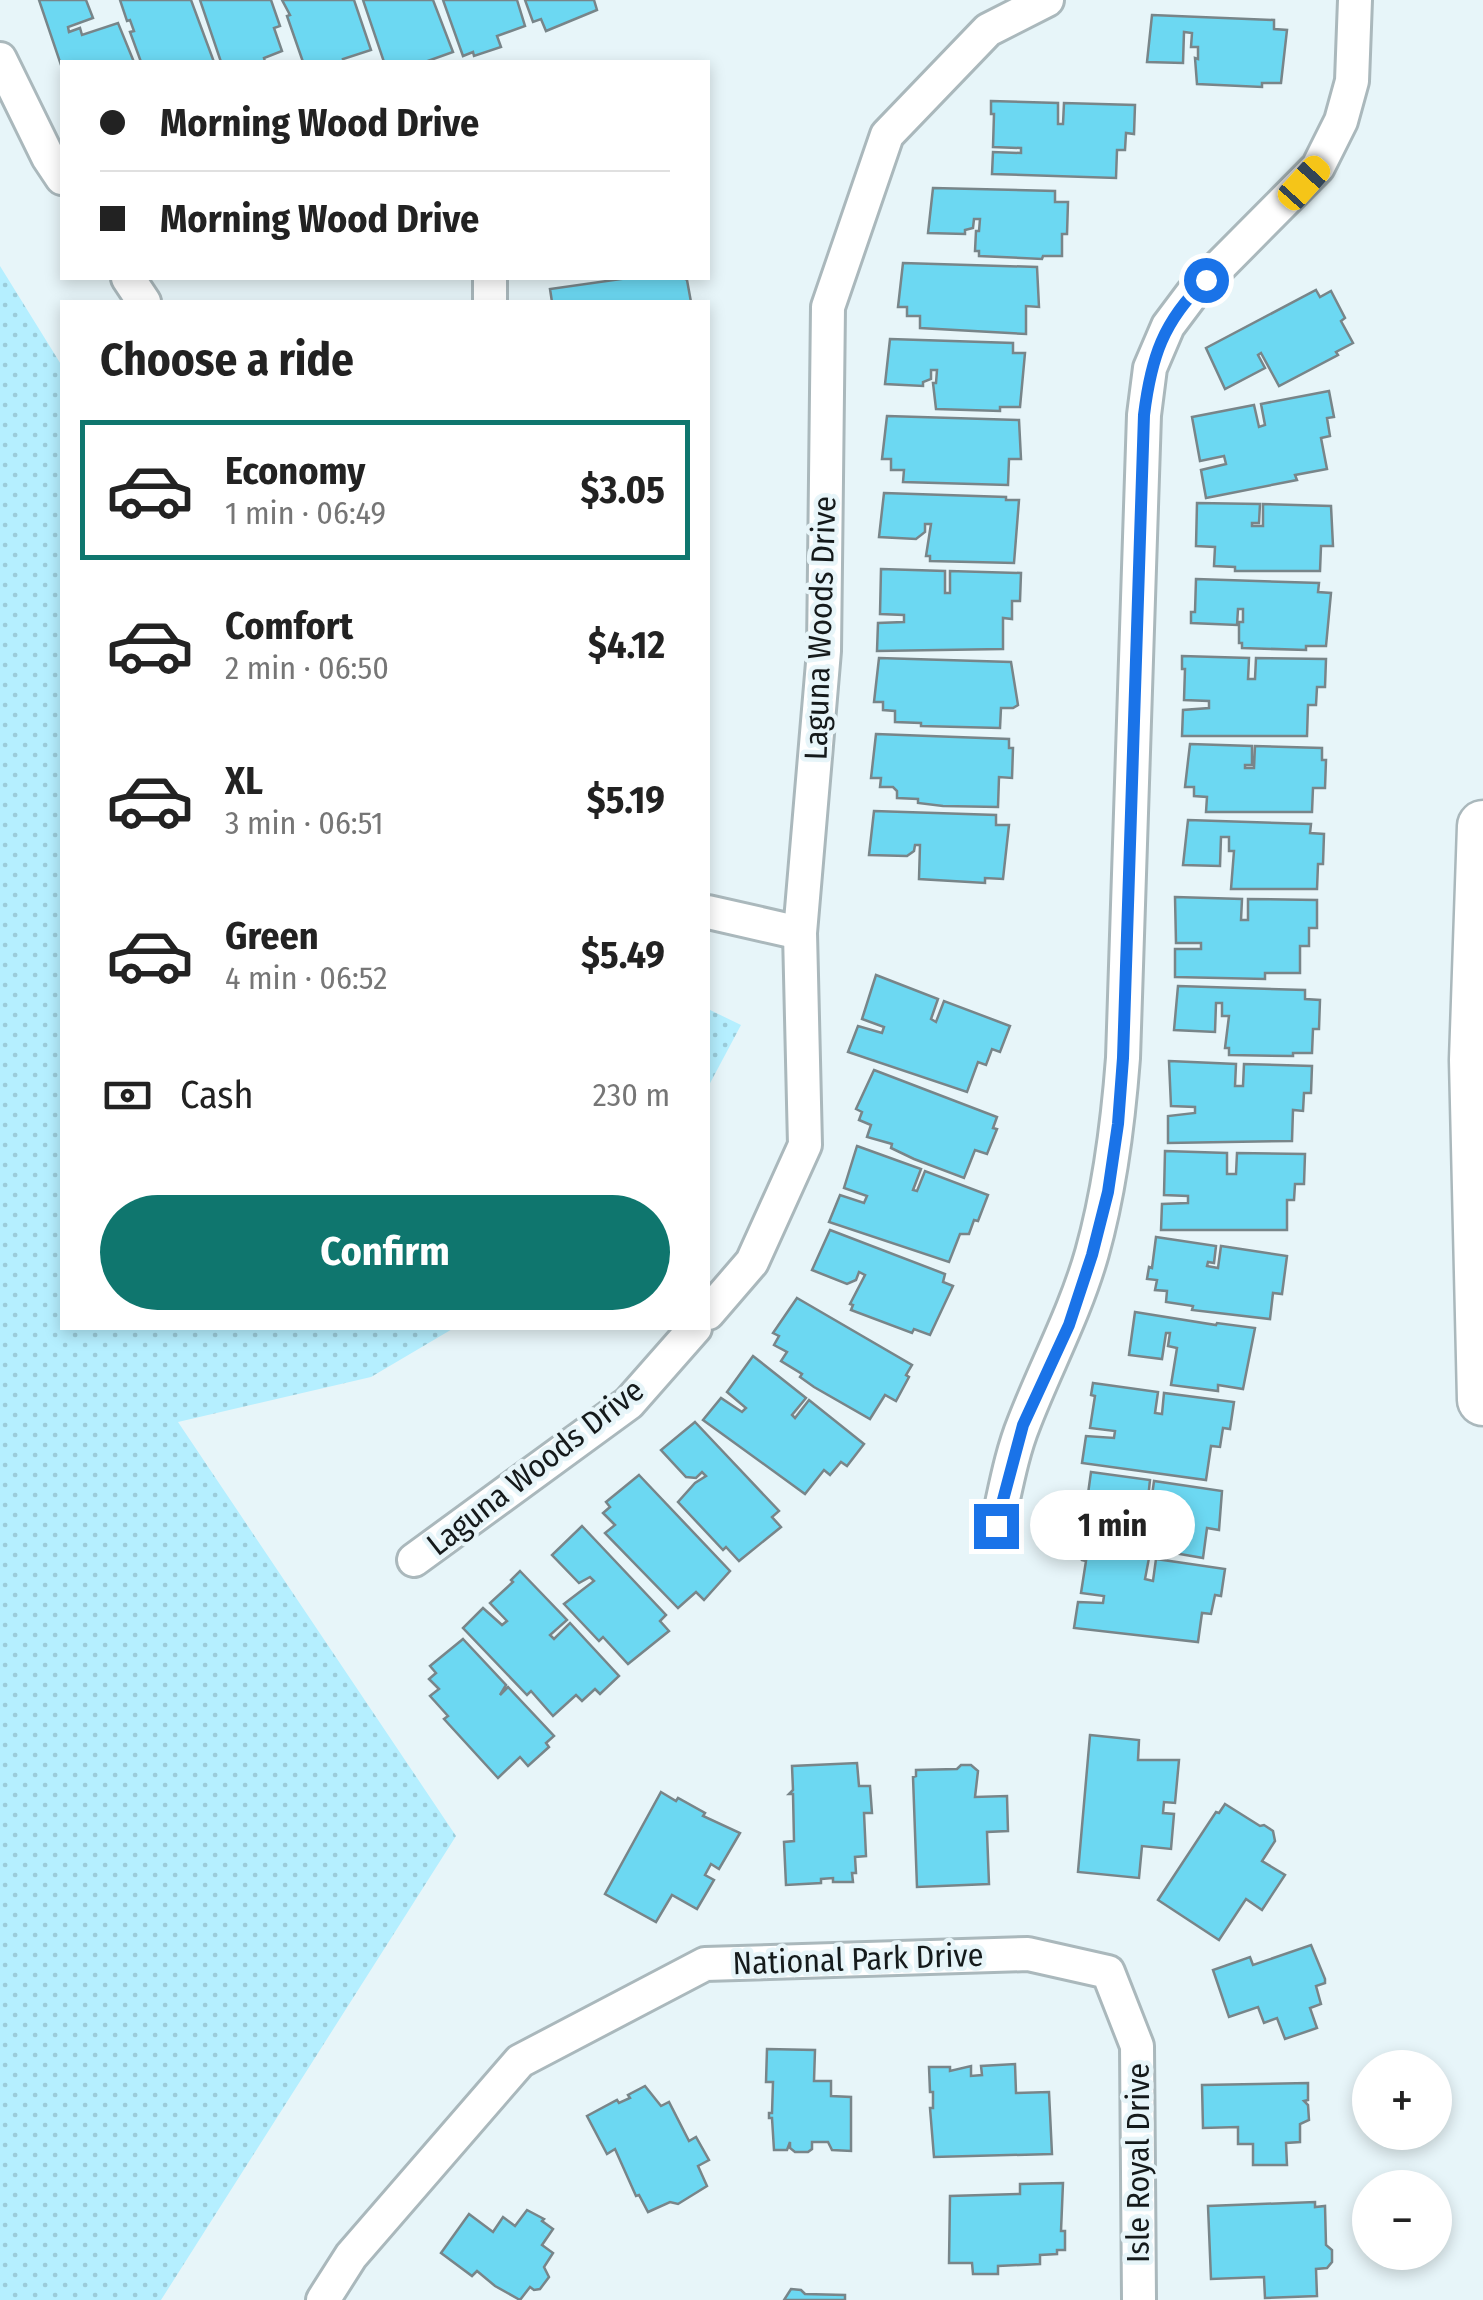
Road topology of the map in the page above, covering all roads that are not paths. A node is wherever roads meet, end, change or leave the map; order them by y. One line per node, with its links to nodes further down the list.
1 (1047, 0): 7 (street, Laguna Woods Drive)
2 (1355, 0): 11 (street)
3 (0, 59): 4 (street)
4 (60, 174)
5 (1483, 826): 10 (main road)
6 (710, 912): 7 (street)
7 (800, 933): 8 (street, Laguna Woods Drive)
8 (710, 1312)
9 (693, 1330): 12 (street, Laguna Woods Drive)
10 (1483, 1400)
11 (996, 1526)
12 (414, 1560)
13 (1108, 1972): 14 (street, National Park Drive); 15 (street, Isle Royal Drive)
14 (323, 2300)
15 (1139, 2300)

